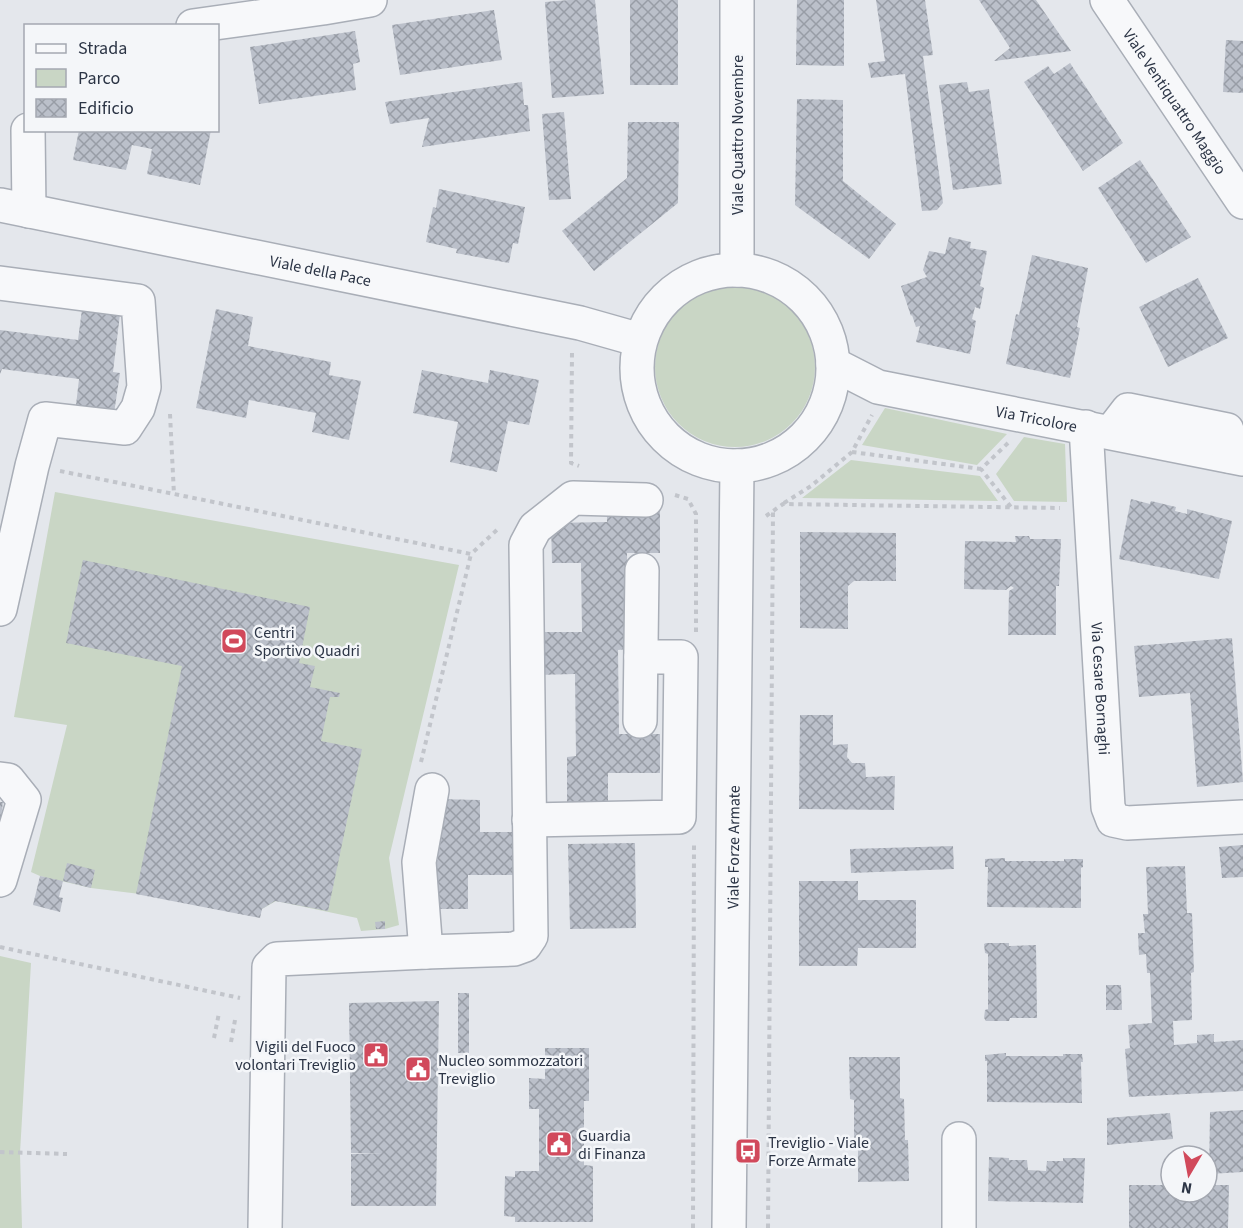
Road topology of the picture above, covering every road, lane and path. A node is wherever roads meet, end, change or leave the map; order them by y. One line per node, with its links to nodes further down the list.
1 (370, 0): 4 (street)
2 (737, 0): 8 (street, Viale Quattro Novembre)
3 (1107, 0): 6 (street, Viale Ventiquattro Maggio)
4 (207, 24)
5 (28, 132): 7 (street)
6 (1243, 202)
7 (15, 208): 10 (street, Viale della Pace)
8 (737, 270): 10 (street); 11 (street)
9 (0, 283): 18 (street)
10 (640, 340): 19 (street)
11 (833, 364): 13 (street, Via Tricolore); 19 (street)
12 (876, 408): 15 (path)
13 (1098, 429): 16 (street, Via Tricolore); 25 (street, Via Cesare Bornaghi)
14 (1014, 437): 20 (path)
15 (852, 452): 20 (path); 23 (path)
16 (1236, 457)
17 (571, 463): 21 (path)
18 (32, 466): 29 (path); 31 (street)
19 (737, 466): 27 (street, Viale Forze Armate)
20 (981, 469): 24 (path)
21 (563, 471)
22 (646, 500): 37 (street)
23 (783, 504): 24 (path); 26 (path)
24 (1011, 507): 25 (path)
25 (1090, 508): 36 (street, Via Cesare Bornaghi)
26 (773, 510): 27 (path); 51 (path)
27 (736, 516): 50 (street, Viale Forze Armate)
28 (504, 524): 29 (path)
29 (471, 554): 35 (path)
30 (642, 570): 32 (street)
31 (0, 609)
32 (641, 657): 33 (street); 37 (street)
33 (640, 721)
34 (0, 779): 38 (street)
35 (426, 779): 40 (street)
36 (1243, 817)
37 (529, 820): 40 (street)
38 (0, 880)
39 (0, 947): 41 (path)
40 (426, 952): 41 (street)
41 (268, 1004): 49 (street)
42 (219, 1013): 44 (path)
43 (236, 1016): 45 (path)
44 (214, 1038)
45 (231, 1042)
46 (959, 1139): 52 (street)
47 (0, 1152): 48 (path)
48 (67, 1154)
49 (266, 1228)
50 (729, 1228)
51 (768, 1228)
52 (959, 1228)

